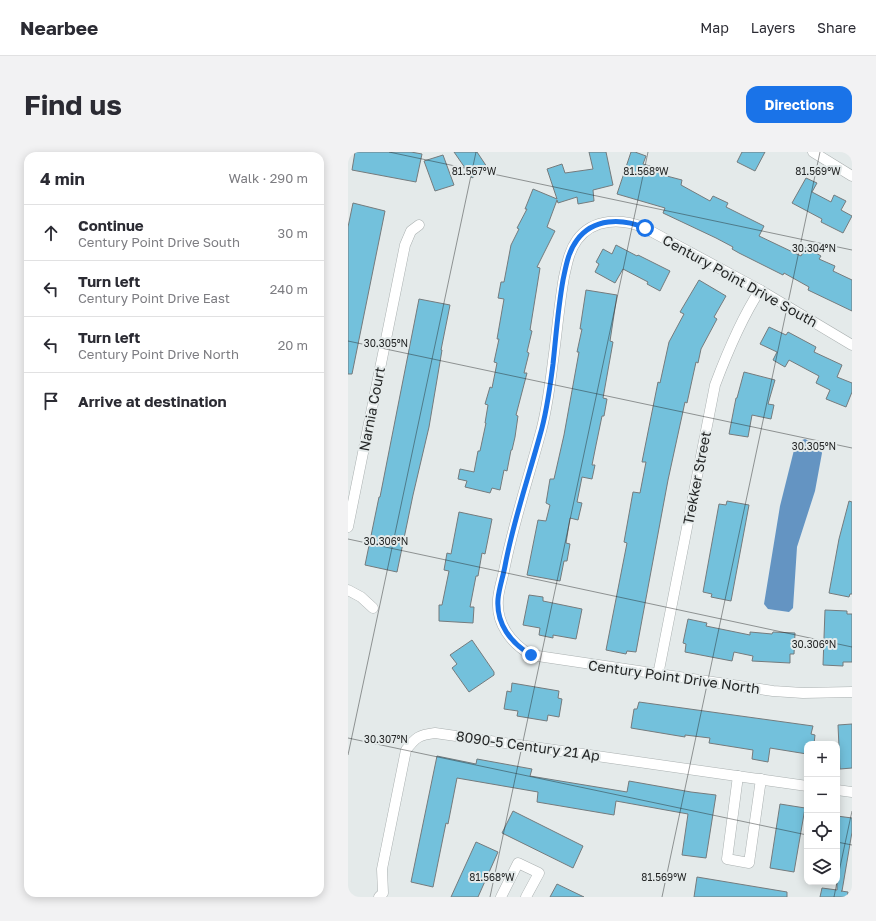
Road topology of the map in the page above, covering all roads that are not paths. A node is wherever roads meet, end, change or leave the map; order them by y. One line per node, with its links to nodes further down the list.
1 (813, 152): 2 (street)
2 (852, 176)
3 (419, 225): 6 (street, Narnia Court)
4 (760, 290): 5 (street, Century Point Drive South); 9 (street, Century Point Drive South); 10 (street, Trekker Street)
5 (852, 345)
6 (348, 527)
7 (348, 590): 8 (street)
8 (373, 608)
9 (506, 632): 10 (street, Century Point Drive North)
10 (658, 675): 11 (street, Century Point Drive North)
11 (852, 692)
12 (738, 776): 13 (street, 8090-5 Century 21 Ap); 13 (street); 17 (street, 8090-5 Century 21 Ap)
13 (761, 779): 14 (street, 8090-5 Century 21 Ap)
14 (804, 786)
15 (840, 790): 16 (street)
16 (852, 792)
17 (384, 896)
18 (500, 897): 19 (street)
19 (526, 897)

